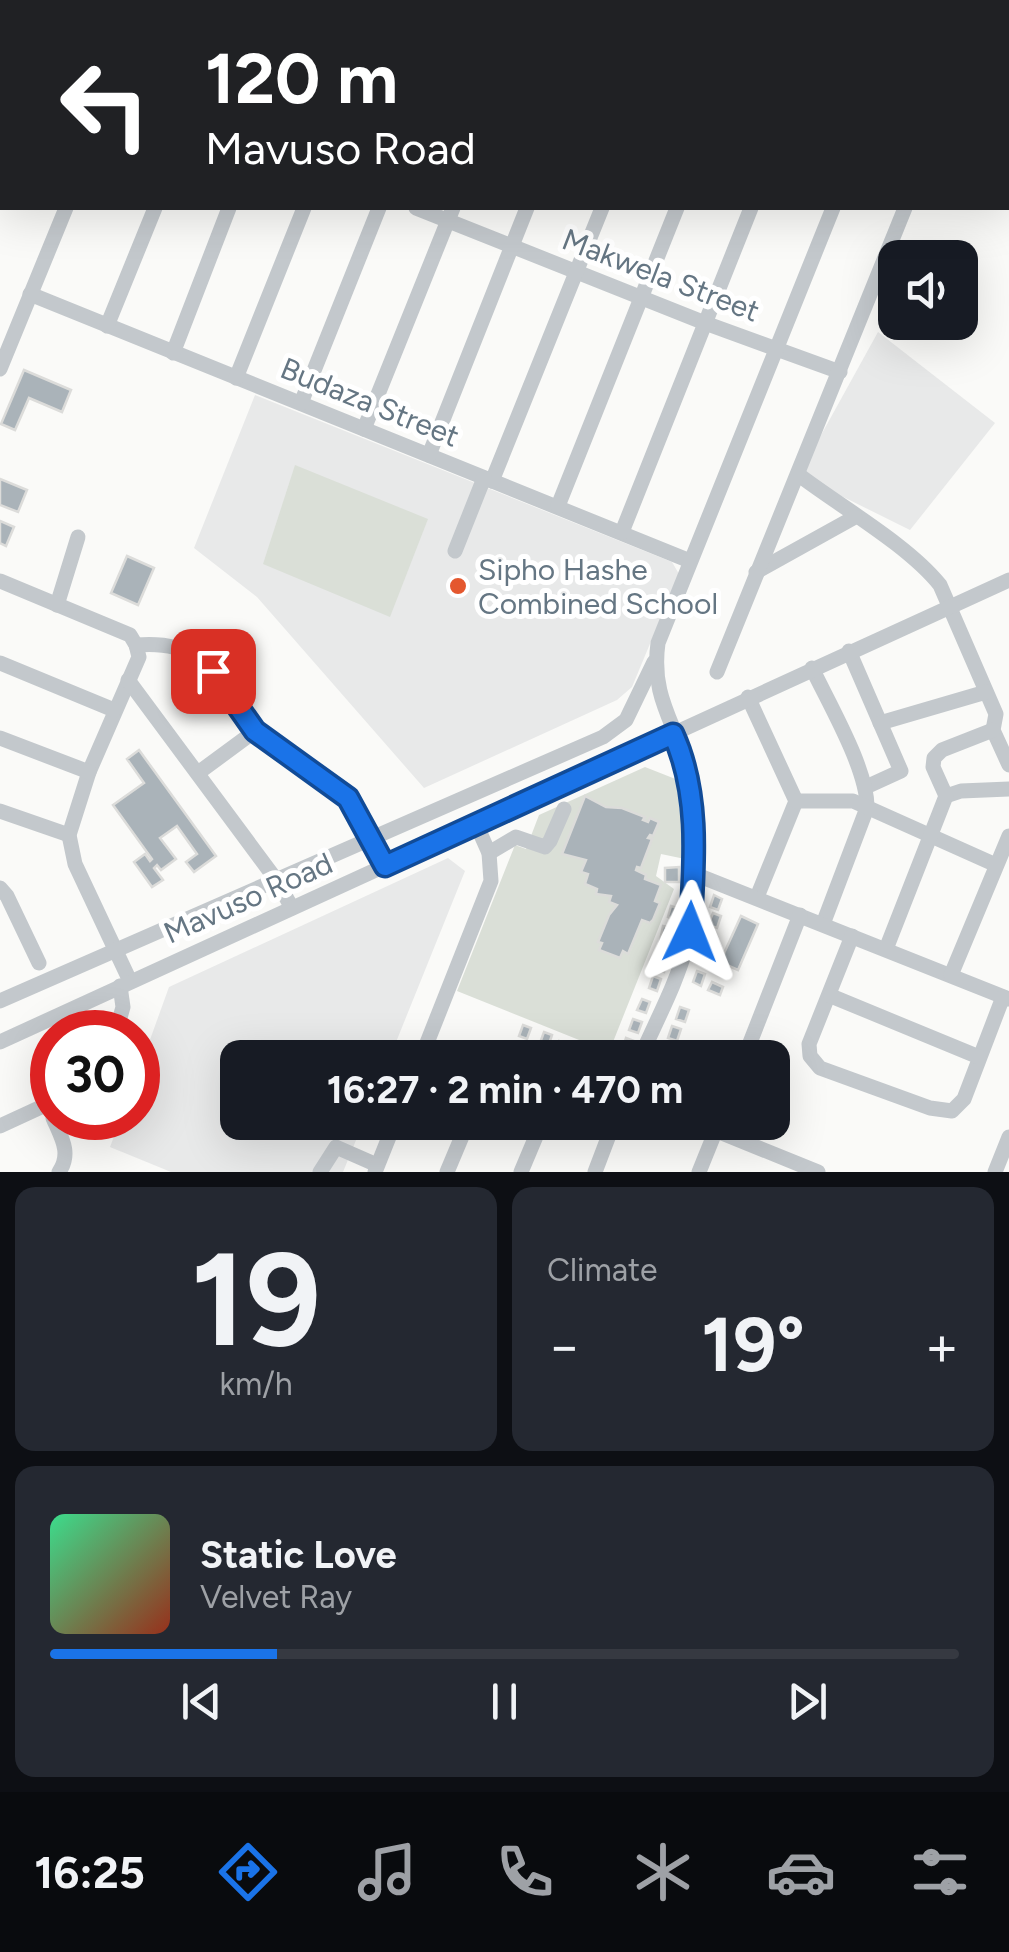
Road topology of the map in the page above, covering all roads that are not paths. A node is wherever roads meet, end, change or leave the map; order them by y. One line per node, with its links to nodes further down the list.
1 (65, 210): 15 (street)
2 (154, 210): 18 (street)
3 (228, 210): 20 (street)
4 (303, 210): 23 (street)
5 (378, 210): 24 (street)
6 (526, 210): 13 (street)
7 (601, 210): 14 (street)
8 (676, 210): 16 (street)
9 (750, 210): 17 (street)
10 (832, 210): 19 (street)
11 (904, 210): 22 (street)
12 (451, 214): 13 (street, Makwela Street); 25 (street)
13 (511, 246): 14 (street, Makwela Street); 26 (street)
14 (575, 272): 16 (street, Makwela Street); 28 (street)
15 (30, 294): 18 (street, Budaza Street); 21 (street)
16 (641, 297): 17 (street, Makwela Street); 29 (street)
17 (705, 323): 19 (street, Makwela Street); 31 (street)
18 (108, 326): 20 (street, Budaza Street)
19 (775, 349): 22 (street, Makwela Street); 34 (street)
20 (174, 353): 23 (street, Budaza Street)
21 (0, 369)
22 (840, 372): 27 (street)
23 (236, 378): 24 (street, Budaza Street)
24 (301, 403): 25 (street, Budaza Street)
25 (364, 428): 26 (street, Budaza Street)
26 (428, 455): 28 (street, Budaza Street)
27 (798, 475): 30 (street); 35 (street)
28 (488, 480): 29 (street, Budaza Street); 33 (street)
29 (558, 506): 31 (street, Budaza Street)
30 (855, 517): 35 (street); 39 (street)
31 (622, 532): 34 (street, Budaza Street)
32 (78, 537): 38 (street)
33 (455, 551)
34 (690, 561): 42 (street)
35 (756, 572): 45 (street)
36 (1009, 580): 39 (street, Mavuso Road)
37 (0, 582): 38 (street)
38 (57, 605): 40 (street)
39 (949, 606): 41 (street, Mavuso Road); 47 (street)
40 (133, 640): 46 (street); 52 (street)
41 (849, 651): 44 (street, Mavuso Road); 50 (street)
42 (656, 658): 53 (street); 69 (street)
43 (0, 663): 49 (street)
44 (812, 668): 48 (street, Mavuso Road); 58 (street)
45 (717, 672)
46 (128, 680): 49 (street); 57 (street)
47 (986, 692): 50 (street); 51 (street)
48 (748, 697): 53 (street, Mavuso Road); 61 (street)
49 (114, 710): 56 (street)
50 (880, 722): 58 (street)
51 (994, 730): 55 (street); 60 (street)
52 (255, 731): 57 (street); 69 (street)
53 (673, 734): 65 (street, Mavuso Road); 73 (street)
54 (0, 738): 56 (street)
55 (1009, 766)
56 (89, 772): 66 (street)
57 (198, 773): 74 (street)
58 (866, 787): 62 (street)
59 (1009, 789): 60 (street)
60 (946, 796): 68 (street)
61 (796, 801): 62 (street); 76 (street)
62 (867, 808): 68 (street); 79 (street)
63 (564, 809): 70 (street)
64 (0, 811): 66 (street)
65 (477, 826): 70 (street); 72 (street, Mavuso Road)
66 (69, 835): 82 (street)
67 (1009, 836): 71 (street)
68 (931, 838): 71 (street); 81 (street)
69 (372, 839): 72 (street); 74 (street)
70 (488, 853): 90 (street)
71 (996, 865): 84 (street)
72 (385, 866): 77 (street, Mavuso Road)
73 (692, 874): 76 (street); 91 (street)
74 (277, 881): 77 (street); 82 (street)
75 (0, 888): 83 (street)
76 (757, 897): 78 (street)
77 (292, 908): 85 (street, Mavuso Road)
78 (800, 914): 79 (street); 92 (street)
79 (823, 924): 80 (street)
80 (852, 936): 81 (street); 86 (street)
81 (886, 949): 84 (street)
82 (115, 950): 85 (street); 88 (street)
83 (40, 964)
84 (951, 975): 87 (street)
85 (125, 984): 89 (street); 93 (street, Mavuso Road)
86 (830, 996): 94 (street); 94 (street)
87 (1006, 998): 94 (street)
88 (0, 1001)
89 (122, 1010)
90 (428, 1040)
91 (648, 1040)
92 (751, 1040)
93 (0, 1042)
94 (979, 1057)
95 (30, 1117): 96 (street)
96 (0, 1126)
97 (1009, 1137): 115 (street)
98 (63, 1140): 107 (street)
99 (388, 1140): 106 (street)
100 (460, 1140): 109 (street)
101 (534, 1140): 110 (street)
102 (607, 1140): 111 (street)
103 (712, 1140): 112 (street)
104 (745, 1140): 105 (street)
105 (779, 1156): 113 (street); 114 (street)
106 (376, 1168): 108 (street)
107 (60, 1172)
108 (320, 1172)
109 (447, 1172)
110 (521, 1172)
111 (595, 1172)
112 (699, 1172)
113 (772, 1172)
114 (818, 1172)
115 (996, 1172)

